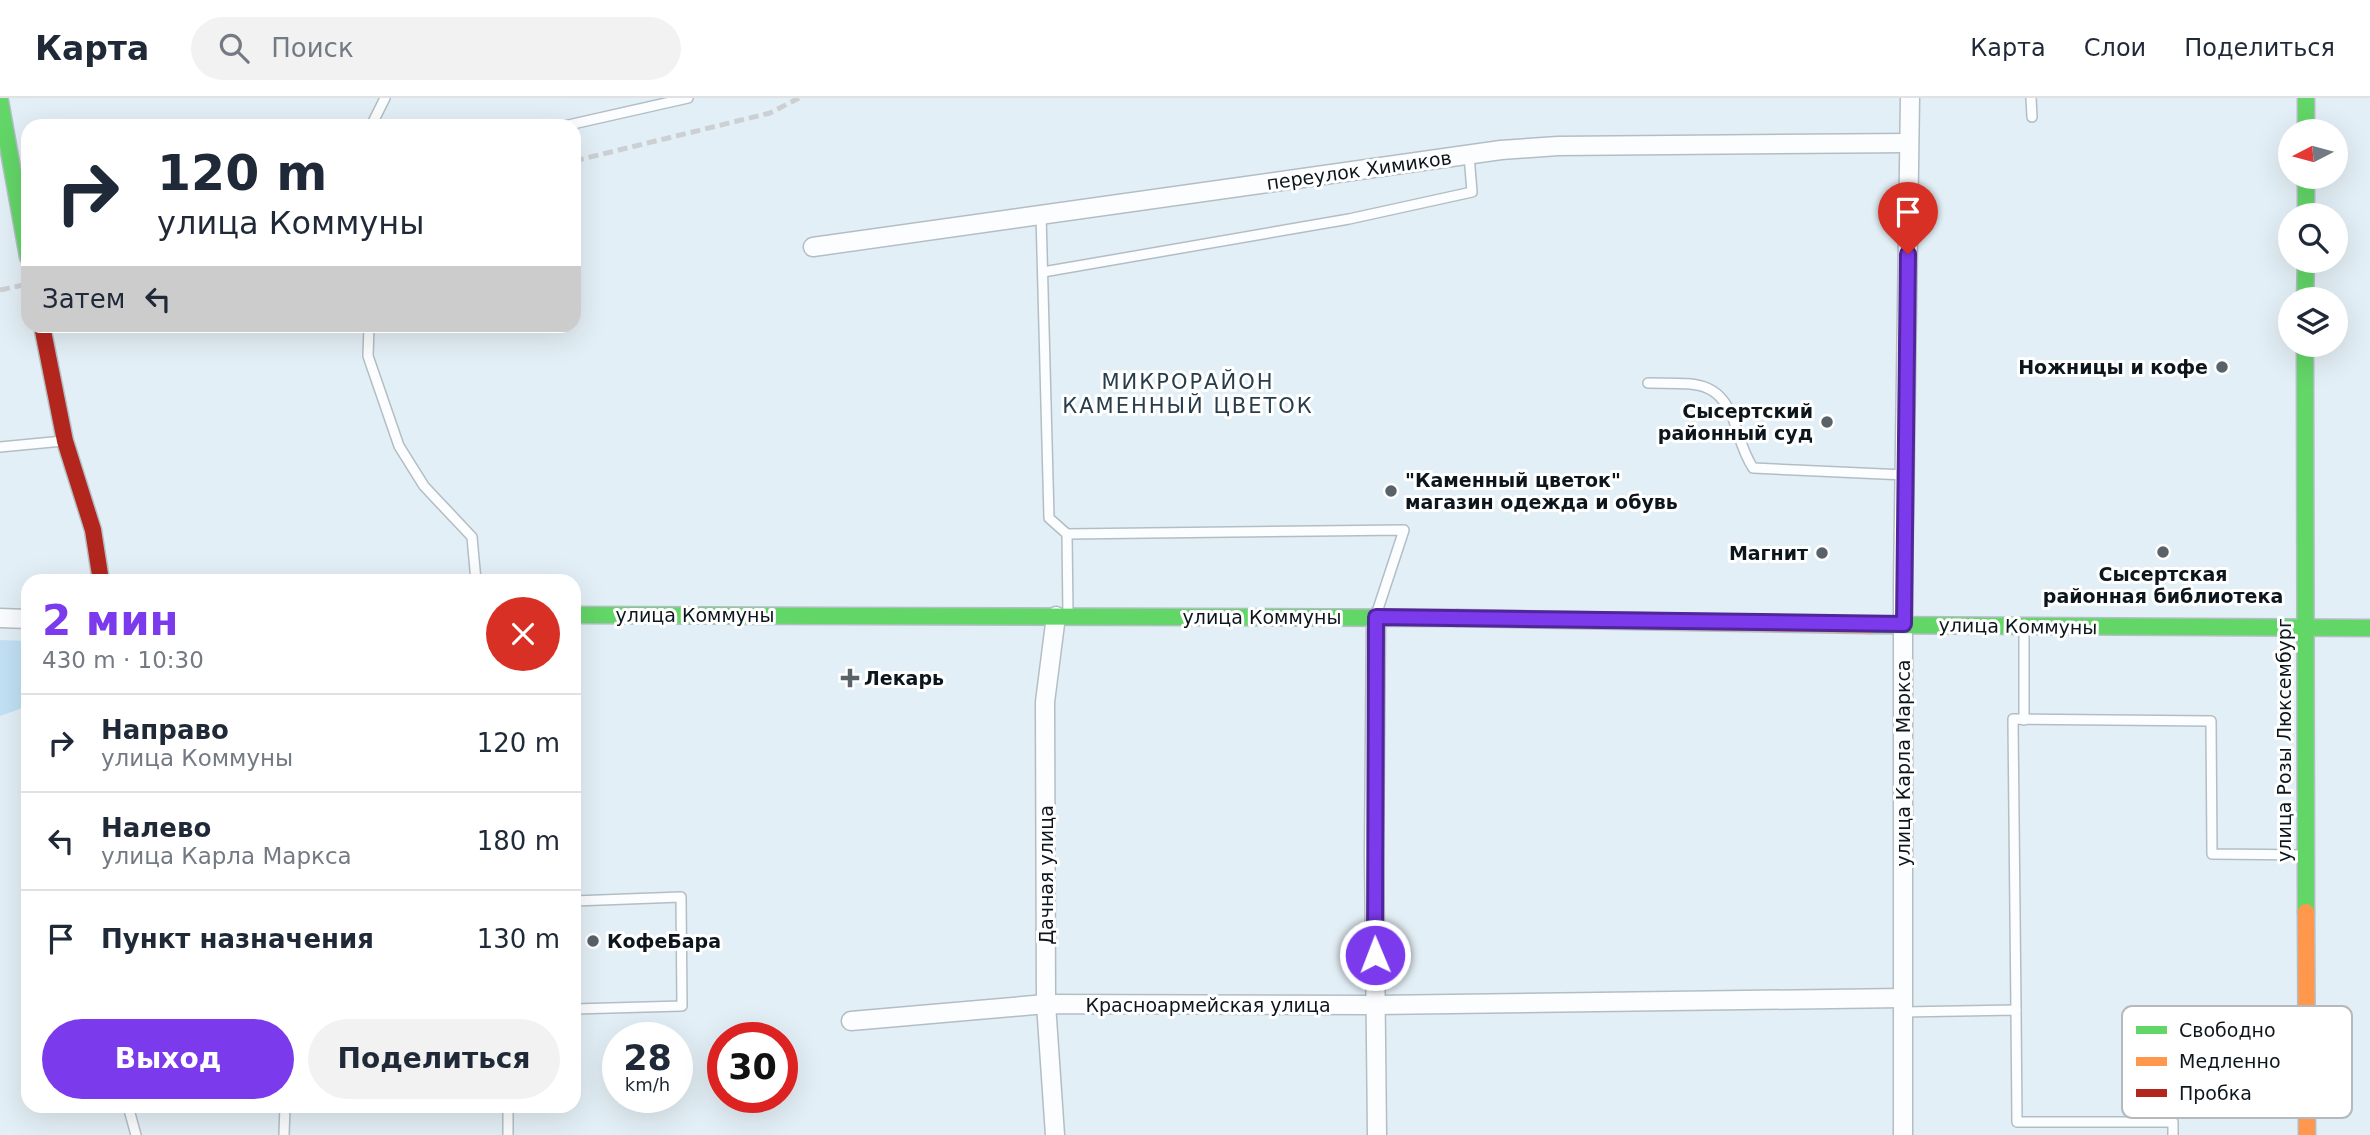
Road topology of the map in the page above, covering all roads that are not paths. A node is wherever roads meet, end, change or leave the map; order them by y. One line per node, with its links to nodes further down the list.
1 (385, 98): 8 (lane)
2 (688, 98): 10 (lane)
3 (1910, 98): 11 (street, улица Карла Маркса)
4 (2031, 98): 7 (lane)
5 (2306, 98): 9 (street)
6 (0, 101): 12 (street)
7 (2032, 117)
8 (374, 119)
9 (2306, 119)
10 (581, 122)
11 (1909, 143): 13 (street, переулок Химиков); 24 (street, улица Карла Маркса)
12 (3, 155): 15 (street)
13 (1469, 155): 14 (street, переулок Химиков); 17 (lane)
14 (1041, 214): 16 (street, переулок Химиков); 17 (lane)
15 (21, 222)
16 (813, 247)
17 (1043, 272): 25 (lane)
18 (43, 333): 22 (street)
19 (369, 333): 27 (lane)
20 (2305, 357): 35 (street, улица Розы Люксембург)
21 (1648, 383): 24 (lane)
22 (65, 440): 23 (lane); 26 (street)
23 (0, 447)
24 (1906, 475): 33 (street, улица Карла Маркса)
25 (1067, 534): 29 (lane); 30 (lane)
26 (100, 574)
27 (475, 574)
28 (581, 615): 29 (street, улица Коммуны)
29 (1062, 616): 30 (street, улица Коммуны); 40 (street, Дачная улица)
30 (1376, 617): 33 (street, улица Коммуны); 41 (street)
31 (0, 618): 32 (street)
32 (21, 619)
33 (1904, 624): 34 (street, улица Коммуны); 42 (street, улица Карла Маркса)
34 (2024, 628): 35 (street, улица Коммуны); 37 (lane)
35 (2305, 628): 36 (street, улица Коммуны); 38 (street, улица Розы Люксембург)
36 (2370, 628)
37 (2024, 720): 38 (lane); 45 (lane)
38 (2305, 855): 43 (street, улица Розы Люксембург)
39 (581, 901): 44 (lane)
40 (1046, 1004): 41 (street, Красноармейская улица); 46 (street, Красноармейская улица); 54 (street, Дачная улица)
41 (1376, 1005): 42 (street, Красноармейская улица); 55 (street)
42 (1902, 1005): 45 (lane); 56 (street, улица Карла Маркса)
43 (2306, 1006)
44 (581, 1009)
45 (2016, 1010): 50 (lane)
46 (851, 1021)
47 (130, 1113): 51 (lane)
48 (285, 1113): 52 (lane)
49 (508, 1113): 53 (lane)
50 (2017, 1122): 57 (lane); 58 (lane)
51 (136, 1135)
52 (284, 1135)
53 (508, 1135)
54 (1055, 1135)
55 (1377, 1135)
56 (1903, 1135)
57 (2017, 1135)
58 (2173, 1135)

